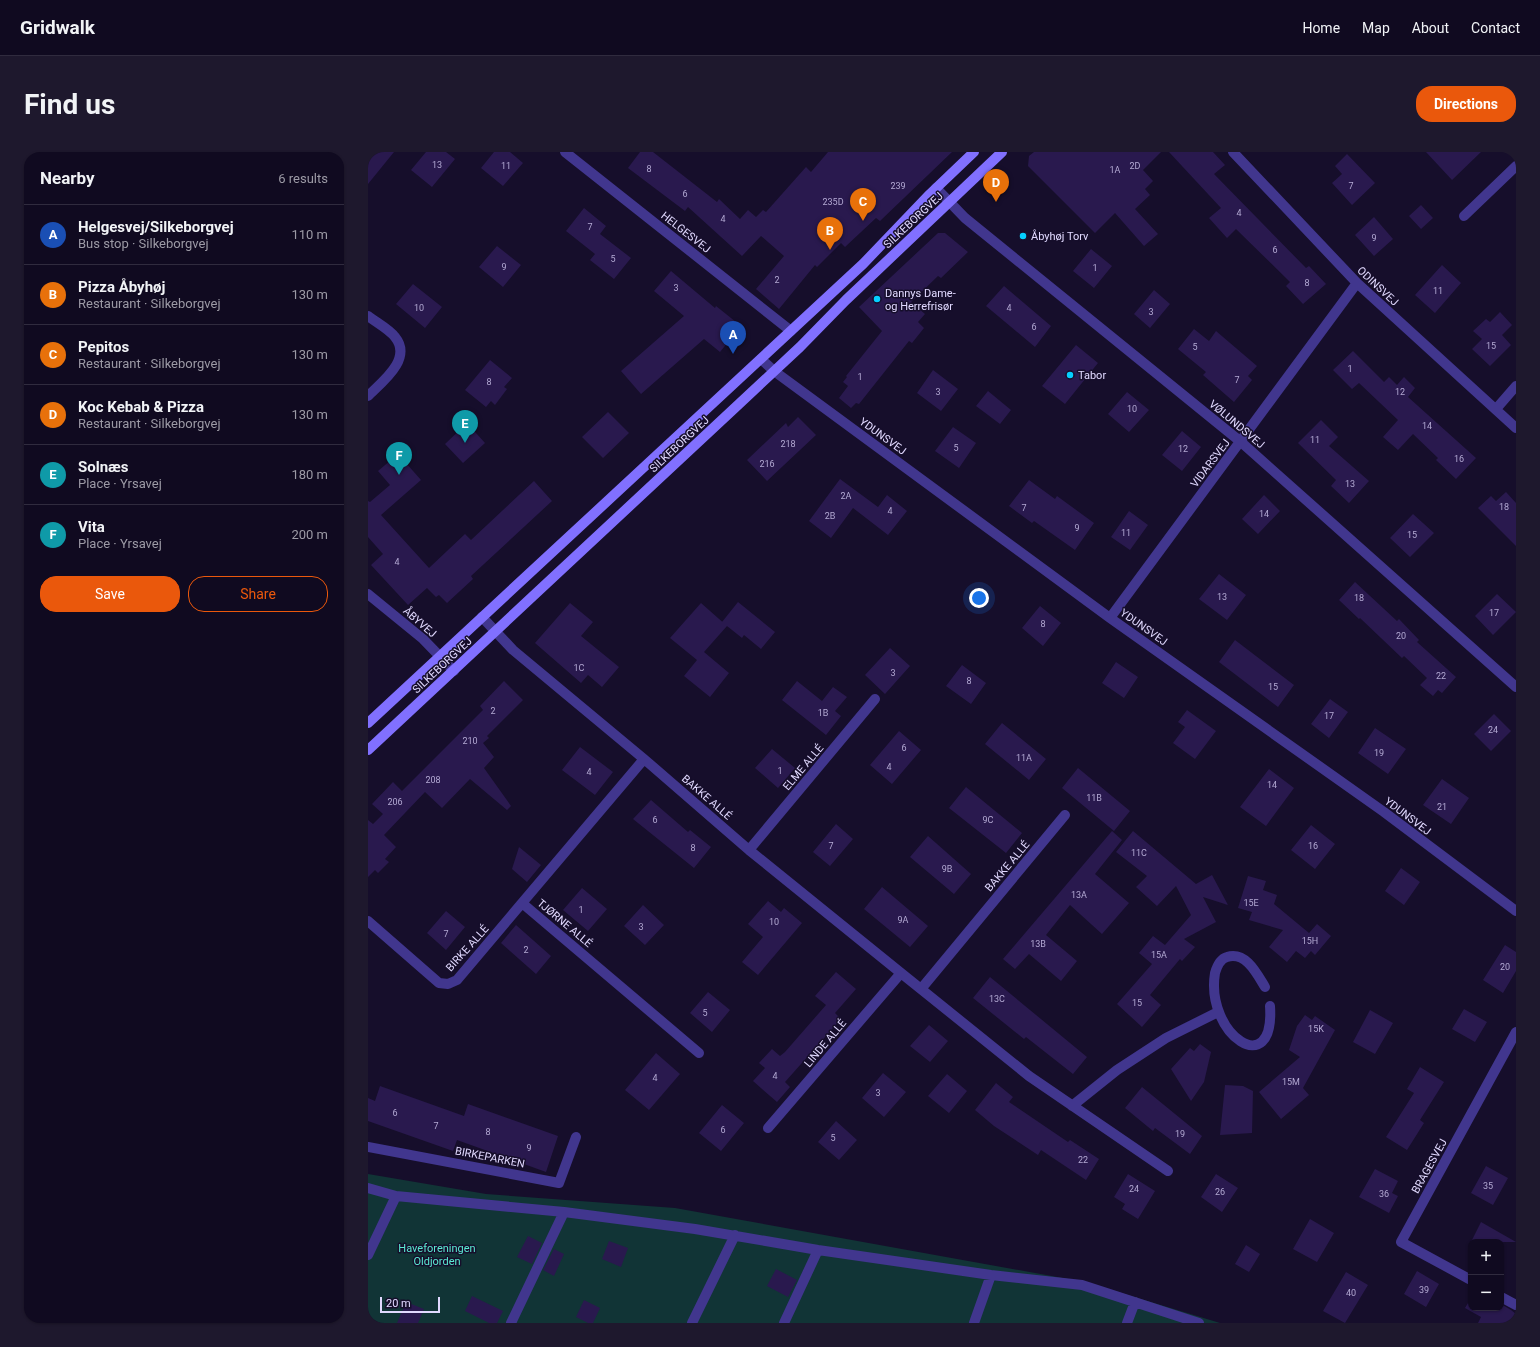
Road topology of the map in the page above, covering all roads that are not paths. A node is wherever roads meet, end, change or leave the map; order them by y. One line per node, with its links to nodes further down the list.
1 (565, 152): 11 (street, HELGESVEJ)
2 (974, 152): 6 (street, SILKEBORGVEJ)
3 (1002, 152): 7 (street, SILKEBORGVEJ)
4 (1233, 152): 9 (street, ODINSVEJ)
5 (1516, 166): 8 (street)
6 (936, 188): 7 (street, VØLUNDSVEJ); 11 (street, SILKEBORGVEJ)
7 (950, 201): 13 (street, SILKEBORGVEJ); 18 (street, VØLUNDSVEJ)
8 (1464, 216)
9 (1358, 284): 16 (street, ODINSVEJ); 18 (street, VIDARSVEJ)
10 (368, 316): 15 (street)
11 (791, 331): 12 (street, SILKEBORGVEJ)
12 (761, 359): 13 (street, YDUNSVEJ); 20 (street, SILKEBORGVEJ)
13 (774, 371): 21 (street, YDUNSVEJ); 22 (street, SILKEBORGVEJ)
14 (1516, 386): 16 (street)
15 (368, 396)
16 (1496, 409): 17 (street, ODINSVEJ)
17 (1516, 428)
18 (1241, 442): 21 (street, VIDARSVEJ); 25 (street, VØLUNDSVEJ)
19 (368, 594): 23 (street, ÅBYVEJ)
20 (482, 617): 22 (street, BAKKE ALLÉ); 23 (street, SILKEBORGVEJ)
21 (1110, 618): 33 (street, YDUNSVEJ)
22 (496, 631): 24 (street, SILKEBORGVEJ); 29 (street, BAKKE ALLÉ)
23 (440, 656): 24 (street, ÅBYVEJ); 27 (street, SILKEBORGVEJ)
24 (454, 671): 28 (street, SILKEBORGVEJ)
25 (1516, 687)
26 (875, 699): 31 (street, ELME ALLÉ)
27 (368, 723)
28 (368, 750)
29 (644, 759): 31 (street, BAKKE ALLÉ); 32 (street, TJØRNE ALLÉ)
30 (1065, 815): 37 (street, BAKKE ALLÉ)
31 (749, 850): 35 (street, BAKKE ALLÉ)
32 (522, 903): 34 (street, BIRKE ALLÉ); 41 (street, TJØRNE ALLÉ)
33 (1516, 911)
34 (368, 921)
35 (901, 973): 37 (street, BAKKE ALLÉ); 43 (street, LINDE ALLÉ)
36 (1265, 987): 39 (street)
37 (921, 989): 42 (street, BAKKE ALLÉ)
38 (1270, 1006): 39 (street)
39 (1218, 1012): 42 (street)
40 (1516, 1032): 54 (street, BRAGESVEJ)
41 (699, 1052)
42 (1072, 1106): 46 (street, BAKKE ALLÉ)
43 (768, 1128)
44 (576, 1137): 45 (street, BIRKEPARKEN)
45 (368, 1146)
46 (1168, 1171)
47 (368, 1188): 48 (street)
48 (396, 1196): 49 (street); 52 (street)
49 (564, 1212): 50 (street); 58 (street)
50 (735, 1235): 51 (street); 59 (street)
51 (818, 1250): 53 (street); 60 (street)
52 (368, 1255)
53 (991, 1275): 56 (street); 61 (street)
54 (1468, 1278)
55 (1504, 1299): 57 (street)
56 (1135, 1302): 62 (street); 63 (street)
57 (1516, 1305)
58 (512, 1323)
59 (692, 1323)
60 (784, 1323)
61 (974, 1323)
62 (1127, 1323)
63 (1199, 1323)

